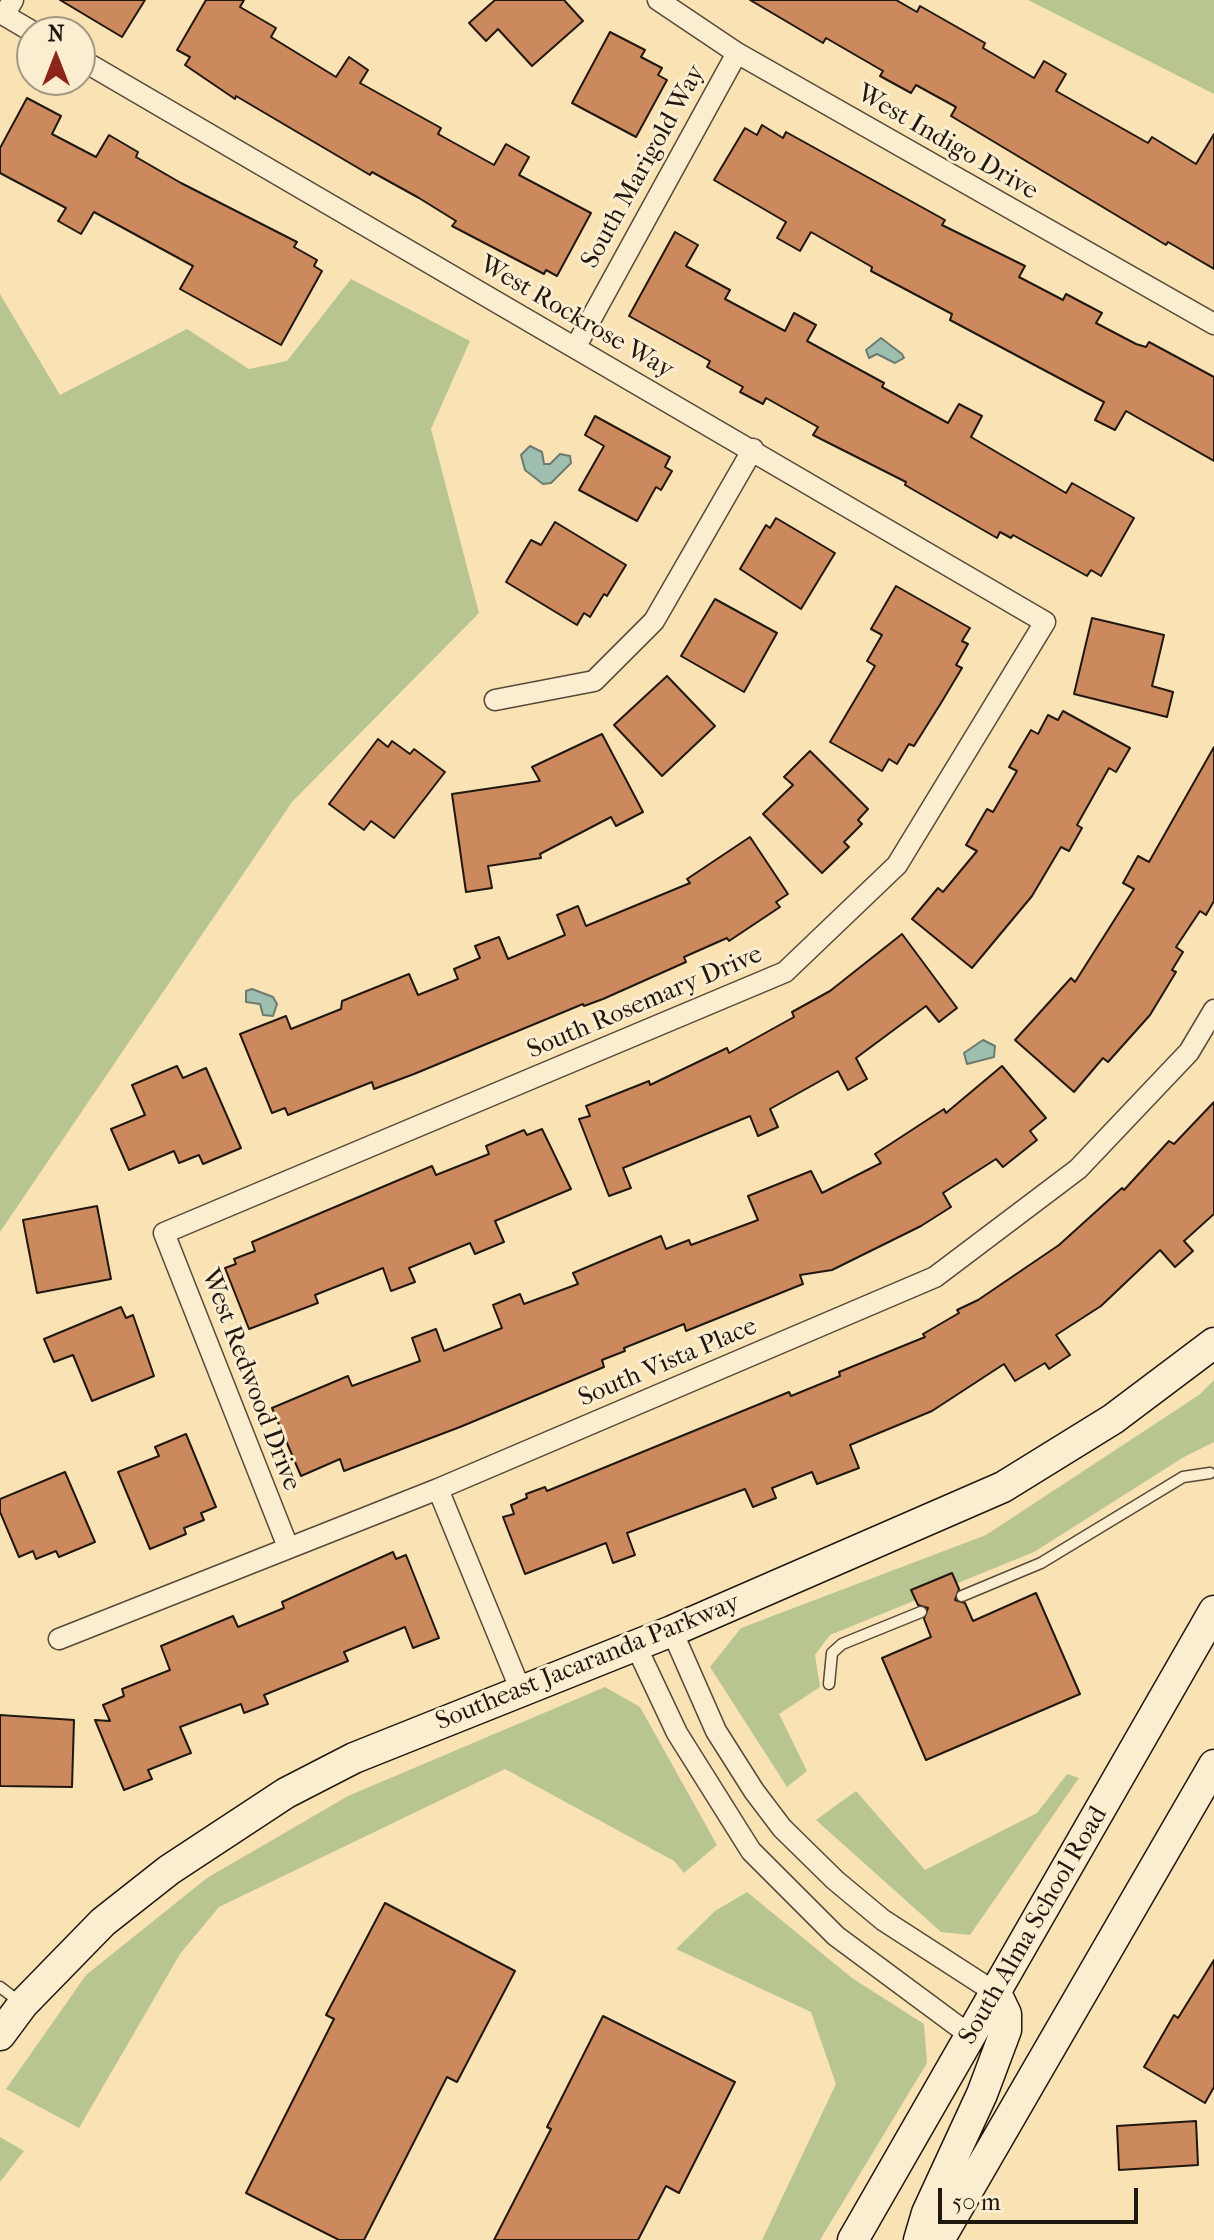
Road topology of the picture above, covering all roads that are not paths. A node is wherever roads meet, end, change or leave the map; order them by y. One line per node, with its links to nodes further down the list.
1 (658, 0): 2 (street, West Indigo Drive)
2 (737, 53): 4 (street, West Indigo Drive); 5 (street, South Marigold Way)
3 (96, 68): 5 (street, West Rockrose Way)
4 (1214, 324)
5 (575, 348): 6 (street, West Rockrose Way)
6 (753, 449): 7 (street, West Rockrose Way); 8 (street)
7 (1045, 622): 10 (street, South Rosemary Drive)
8 (495, 700)
9 (1214, 1010): 13 (street, South Vista Place)
10 (164, 1233): 14 (street, West Redwood Drive)
11 (1214, 1343): 18 (main road, Southeast Jacaranda Parkway)
12 (1210, 1473): 15 (lane)
13 (438, 1489): 14 (street, South Vista Place); 22 (street)
14 (288, 1547): 19 (street, South Vista Place)
15 (962, 1596)
16 (1214, 1611): 24 (main road, South Alma School Road)
17 (921, 1612): 21 (lane)
18 (672, 1631): 20 (main road, Southeast Jacaranda Parkway); 24 (street)
19 (59, 1639)
20 (636, 1646): 22 (main road, Southeast Jacaranda Parkway); 27 (street)
21 (829, 1684)
22 (521, 1691): 25 (main road, Southeast Jacaranda Parkway)
23 (1214, 1765): 30 (main road)
24 (996, 1993): 27 (main road, South Alma School Road); 29 (main road)
25 (12, 1996): 26 (main road, Southeast Jacaranda Parkway)
26 (0, 2035)
27 (971, 2036): 28 (main road, South Alma School Road)
28 (853, 2240)
29 (919, 2240)
30 (939, 2240)

